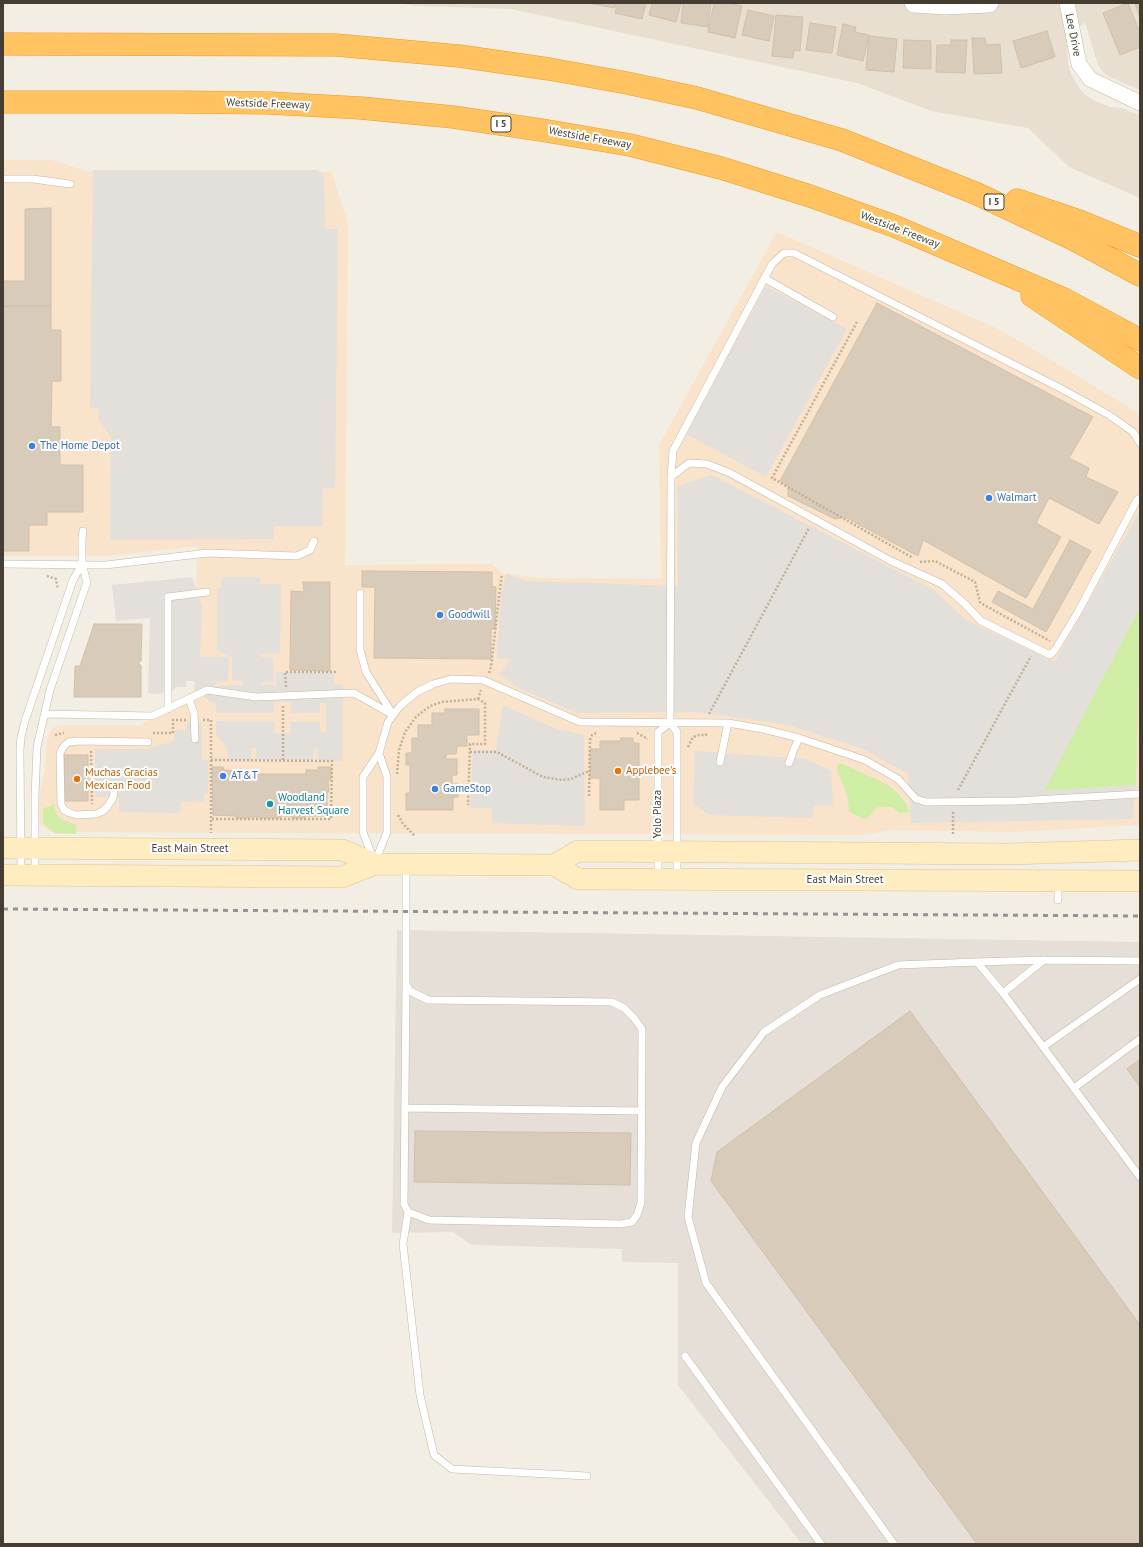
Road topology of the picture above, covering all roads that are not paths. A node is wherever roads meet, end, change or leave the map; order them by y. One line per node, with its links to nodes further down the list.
1 (914, 3): 2 (street)
2 (989, 3)
3 (1067, 3): 6 (street, Lee Drive)
4 (3, 44): 7 (highway, I 5)
5 (3, 102): 11 (highway, Westside Freeway / I 5)
6 (1140, 103)
7 (842, 140): 10 (highway); 12 (highway, I 5)
8 (3, 179): 9 (lane)
9 (70, 184)
10 (1140, 246)
11 (979, 262): 15 (highway, Westside Freeway / I 5); 16 (highway)
12 (1140, 274)
13 (764, 278): 14 (lane); 17 (lane); 18 (lane)
14 (833, 317)
15 (1140, 340)
16 (1140, 368)
17 (1140, 443)
18 (671, 477): 19 (lane); 30 (lane)
19 (1140, 498)
20 (83, 531): 23 (lane)
21 (314, 541): 23 (lane)
22 (3, 564): 23 (lane)
23 (82, 564): 28 (lane); 40 (lane)
24 (207, 592): 27 (lane)
25 (360, 593): 29 (lane)
26 (189, 699): 27 (lane); 29 (lane); 33 (lane)
27 (168, 709): 28 (lane)
28 (45, 714): 40 (lane)
29 (393, 715): 30 (lane); 35 (lane)
30 (670, 723): 31 (lane); 42 (lane, Yolo Plaza); 42 (lane, Yolo Plaza)
31 (728, 723): 32 (lane); 36 (lane)
32 (799, 738): 37 (lane); 39 (lane)
33 (195, 739)
34 (148, 742): 38 (lane)
35 (379, 753): 43 (lane); 43 (lane)
36 (720, 762)
37 (789, 762)
38 (114, 792)
39 (1140, 794)
40 (19, 848): 43 (main road, East Main Street); 46 (lane); 46 (lane)
41 (1140, 850): 42 (main road, East Main Street)
42 (668, 852): 45 (main road, East Main Street); 47 (lane, Yolo Plaza); 47 (lane, Yolo Plaza)
43 (374, 864): 44 (main road, East Main Street); 46 (main road, East Main Street)
44 (406, 864): 45 (main road, East Main Street); 53 (lane)
45 (554, 865): 47 (main road, East Main Street)
46 (20, 875)
47 (668, 879): 48 (main road, East Main Street)
48 (1140, 881)
49 (1044, 960): 50 (lane); 51 (lane); 54 (lane)
50 (1140, 961)
51 (977, 962): 54 (lane); 65 (lane)
52 (1140, 979): 56 (lane)
53 (406, 984): 58 (lane); 59 (lane)
54 (1003, 993): 56 (lane)
55 (1140, 1039): 57 (lane)
56 (1043, 1047): 57 (lane)
57 (1074, 1088): 60 (lane)
58 (405, 1108): 59 (lane); 61 (lane)
59 (642, 1111): 61 (lane)
60 (1140, 1177)
61 (408, 1212): 63 (lane)
62 (685, 1356): 64 (lane)
63 (587, 1476)
64 (821, 1544)
65 (894, 1544)

